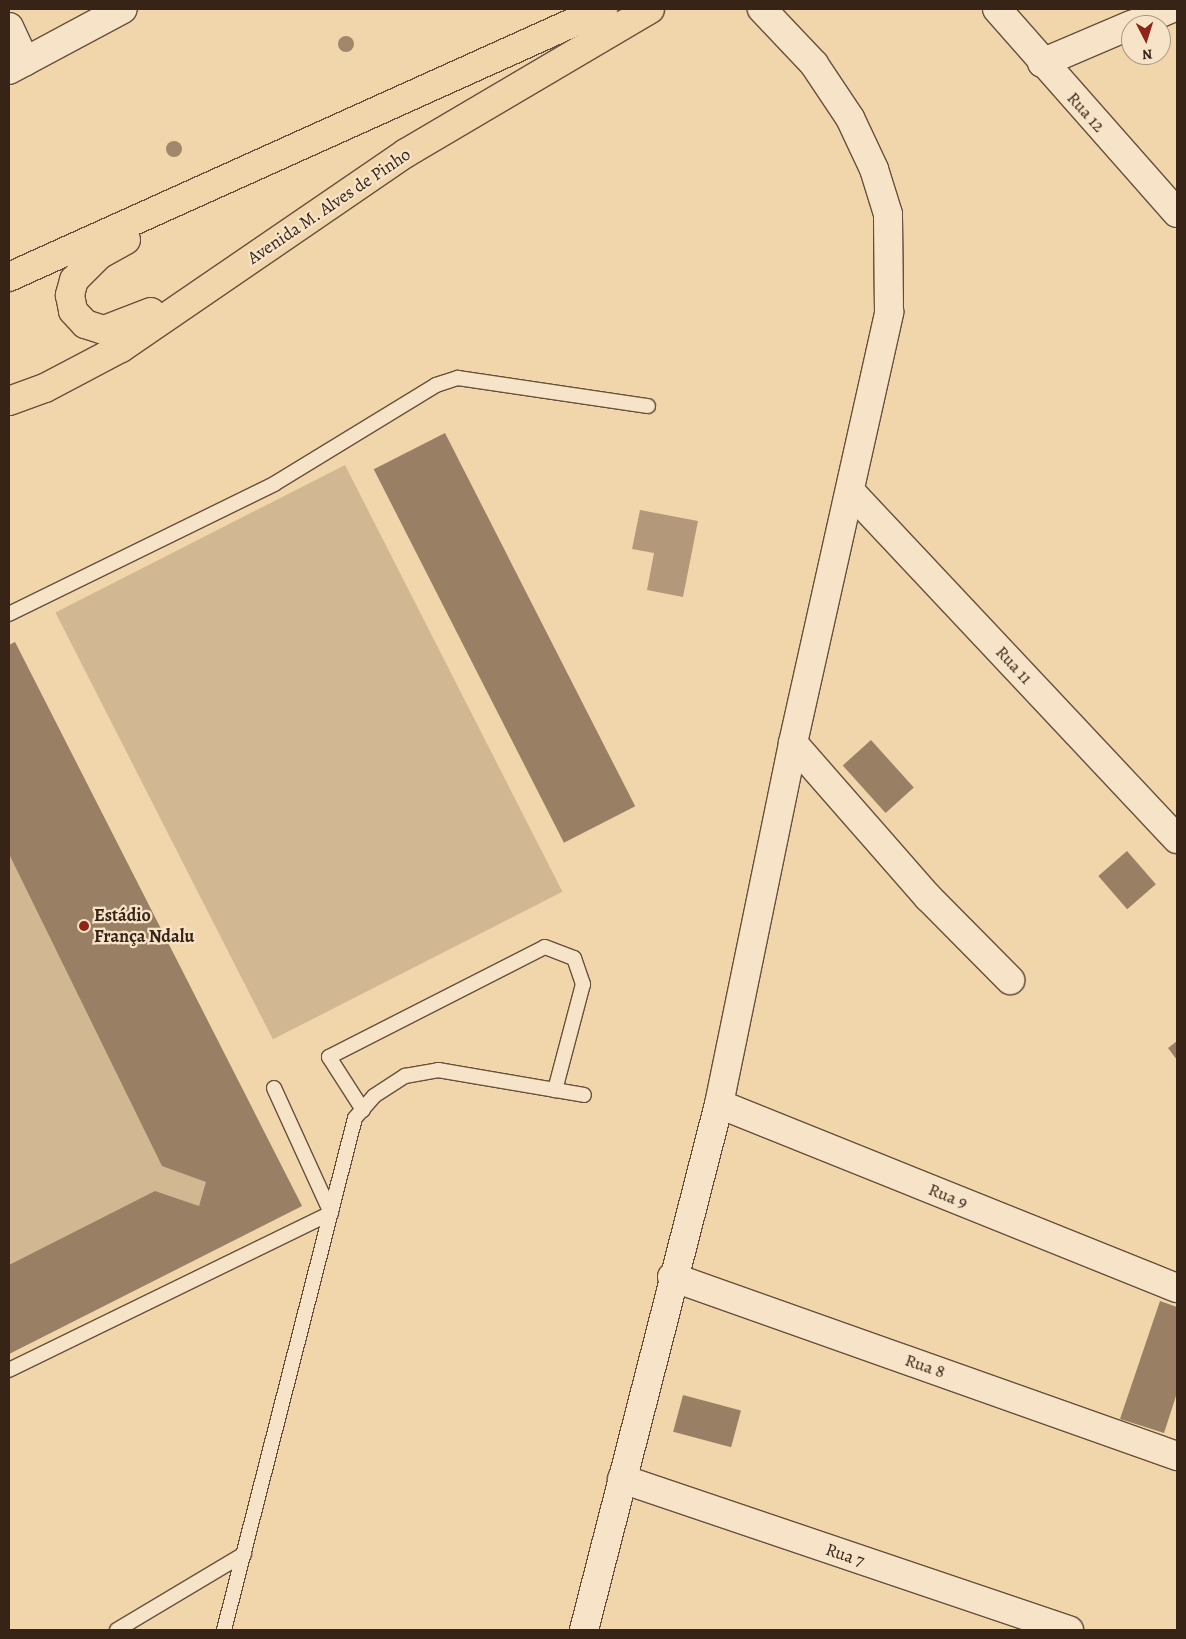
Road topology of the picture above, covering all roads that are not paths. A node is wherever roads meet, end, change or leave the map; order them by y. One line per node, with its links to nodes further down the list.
1 (123, 9): 11 (street)
2 (603, 9): 12 (main road)
3 (650, 9): 14 (main road, Avenida M. Alves de Pinho)
4 (762, 9): 18 (street)
5 (997, 9): 10 (street, Rua 12)
6 (1170, 9): 7 (street)
7 (1155, 15)
8 (9, 27): 11 (street)
9 (1121, 29): 10 (street)
10 (1042, 63): 13 (street, Rua 12)
11 (17, 66)
12 (267, 162): 14 (main road); 15 (main road)
13 (1177, 213)
14 (292, 229): 16 (main road, Avenida M. Alves de Pinho)
15 (9, 277)
16 (9, 401)
17 (648, 406): 19 (lane)
18 (851, 492): 20 (street); 21 (street, Rua 11)
19 (9, 614)
20 (793, 743): 22 (street); 26 (street)
21 (1177, 839)
22 (1010, 980)
23 (274, 1088): 28 (lane)
24 (555, 1090): 25 (lane); 27 (lane); 27 (lane)
25 (584, 1095)
26 (719, 1104): 29 (street); 30 (street, Rua 9)
27 (363, 1110): 28 (lane)
28 (331, 1213): 31 (lane); 34 (lane)
29 (672, 1277): 32 (street, Rua 8); 33 (street)
30 (1177, 1288)
31 (9, 1370)
32 (1177, 1456)
33 (622, 1479): 37 (street); 38 (street, Rua 7)
34 (244, 1554): 35 (lane); 36 (lane)
35 (118, 1630)
36 (224, 1630)
37 (584, 1630)
38 (1069, 1630)

